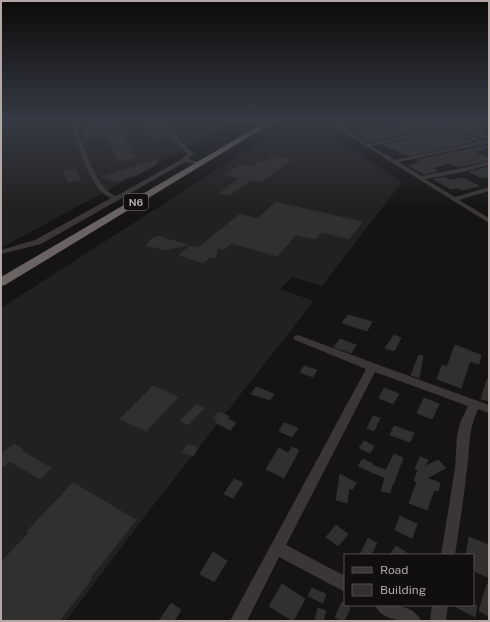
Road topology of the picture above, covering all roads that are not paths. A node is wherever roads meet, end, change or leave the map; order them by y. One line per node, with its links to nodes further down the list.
1 (83, 150): 12 (street)
2 (186, 150): 7 (street)
3 (211, 150): 7 (highway, N6)
4 (214, 150): 7 (highway, N6)
5 (373, 150): 8 (street)
6 (444, 150): 8 (street)
7 (192, 161): 12 (street); 16 (highway, N6); 17 (highway, N6)
8 (393, 162): 10 (street)
9 (489, 163): 10 (street)
10 (420, 178): 13 (street)
11 (489, 190): 13 (street)
12 (116, 198): 15 (street)
13 (454, 199): 14 (street)
14 (489, 221)
15 (1, 252)
16 (1, 273)
17 (1, 282)
18 (298, 338): 19 (street)
19 (372, 367): 20 (street); 22 (street)
20 (475, 404): 21 (street); 23 (street)
21 (489, 409)
22 (276, 548): 24 (street); 27 (street)
23 (448, 554)
24 (344, 583)
25 (385, 606): 28 (street)
26 (440, 606): 29 (street)
27 (238, 621)
28 (413, 621)
29 (438, 621)

